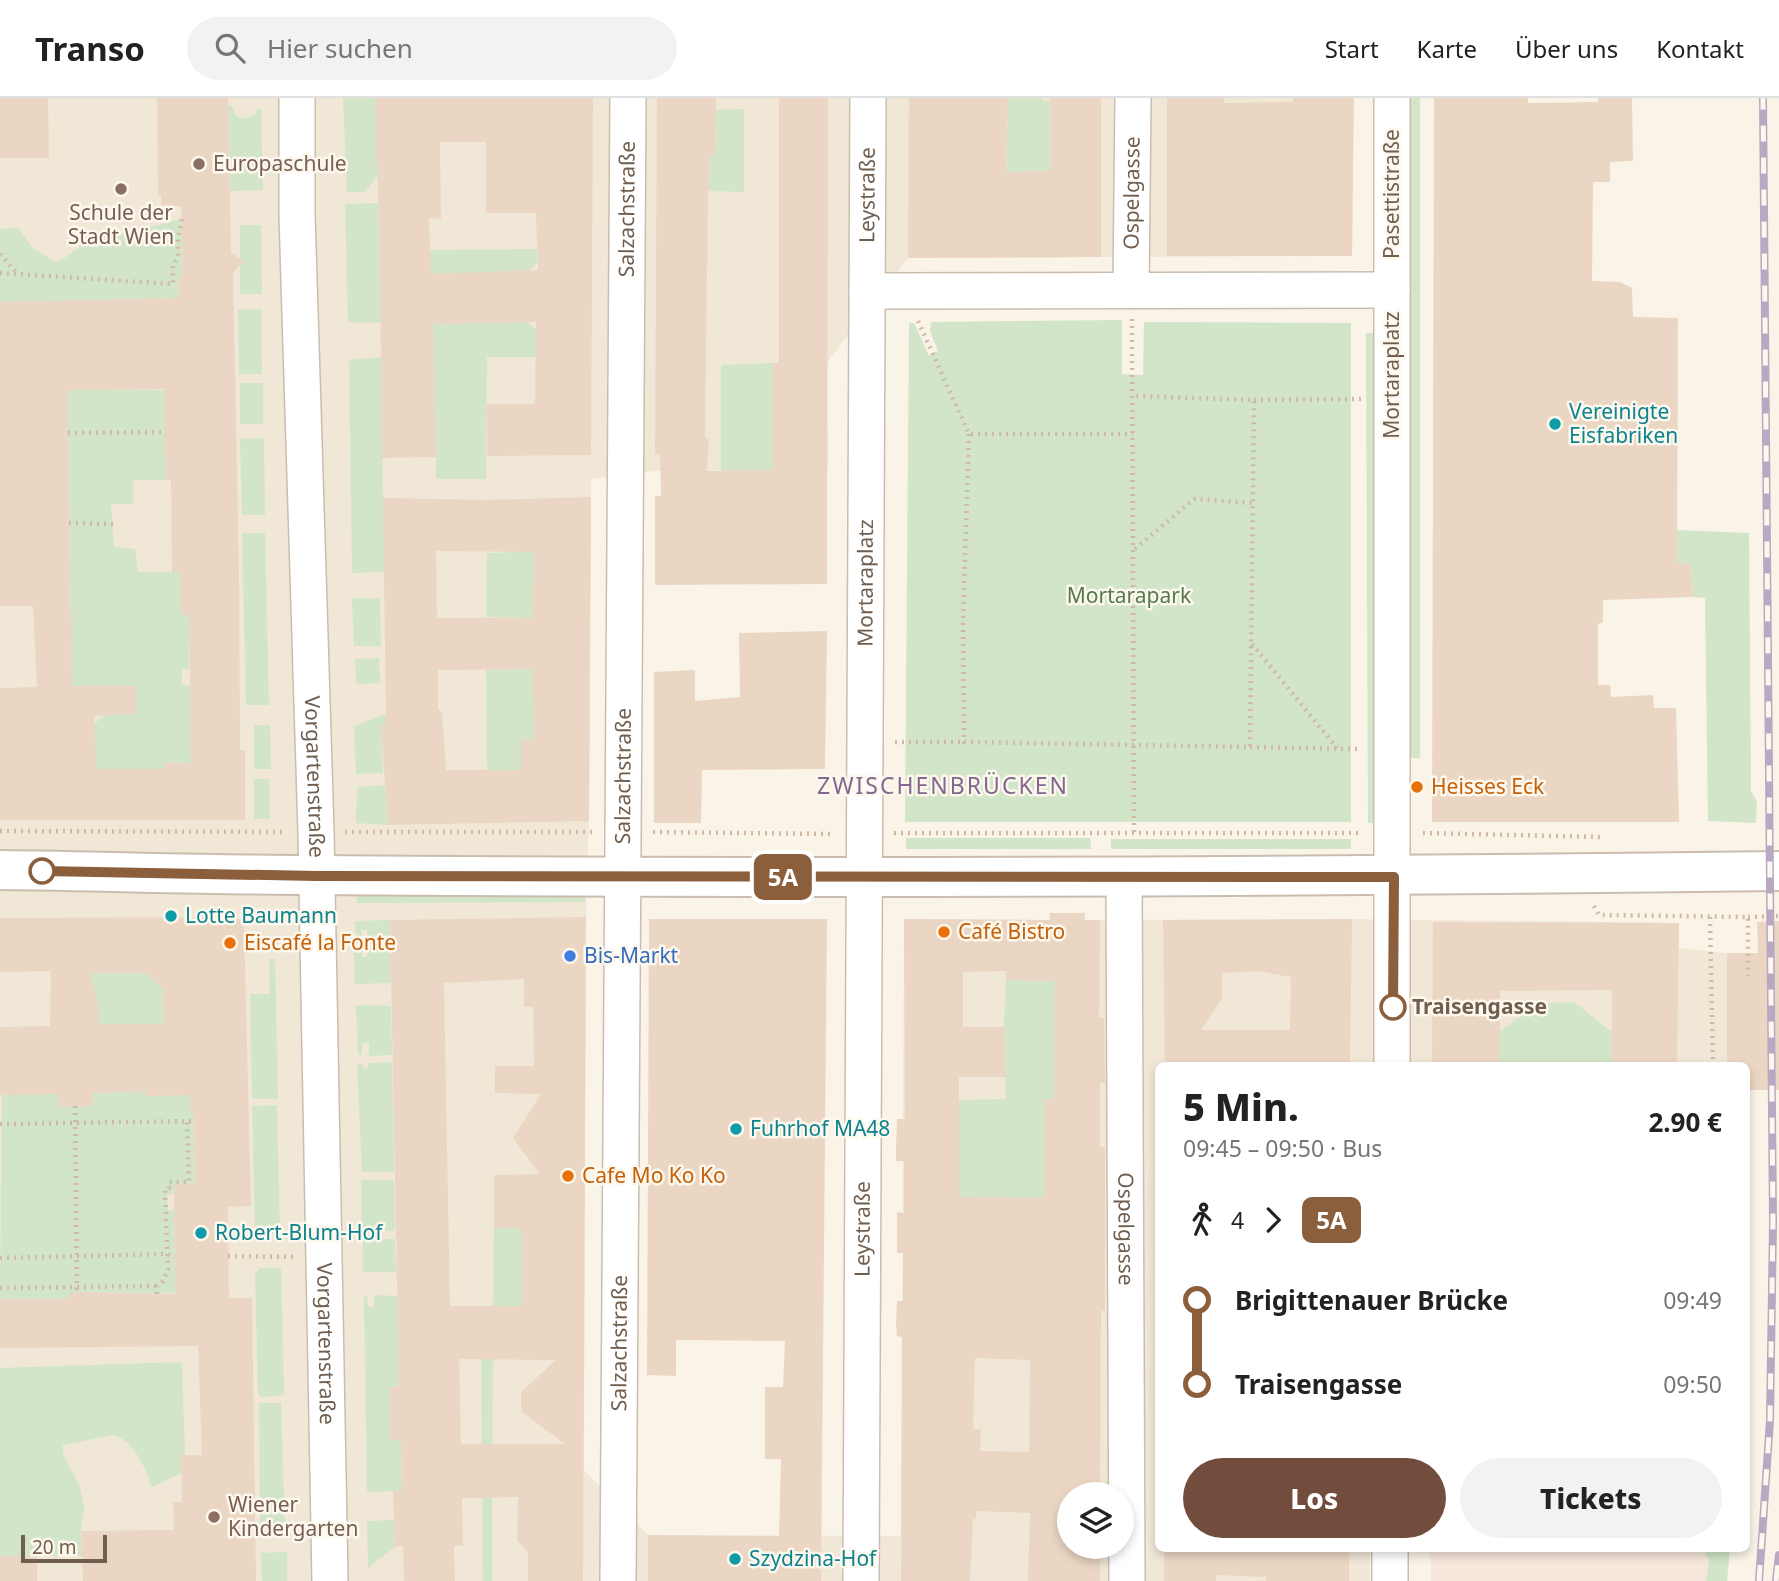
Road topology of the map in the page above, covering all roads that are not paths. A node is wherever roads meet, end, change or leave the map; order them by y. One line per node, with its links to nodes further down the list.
1 (297, 98): 11 (street, Vorgartenstraße)
2 (628, 98): 12 (street, Salzachstraße)
3 (868, 98): 8 (street, Leystraße)
4 (1133, 98): 6 (street, Ospelgasse)
5 (1392, 98): 7 (street, Pasettistraße)
6 (1131, 289): 7 (street, Mortaraplatz); 8 (street, Mortaraplatz)
7 (1392, 290): 15 (street, Mortaraplatz)
8 (867, 291): 13 (street, Mortaraplatz)
9 (0, 870): 11 (street)
10 (1779, 871): 15 (street)
11 (317, 876): 12 (street); 18 (street, Vorgartenstraße)
12 (623, 877): 13 (street); 19 (street, Salzachstraße)
13 (866, 877): 14 (street); 20 (street, Leystraße)
14 (1124, 877): 15 (street); 21 (street, Ospelgasse)
15 (1394, 877): 16 (street)
16 (1392, 1062)
17 (1390, 1552): 22 (street)
18 (330, 1581)
19 (618, 1581)
20 (861, 1581)
21 (1127, 1581)
22 (1390, 1581)

